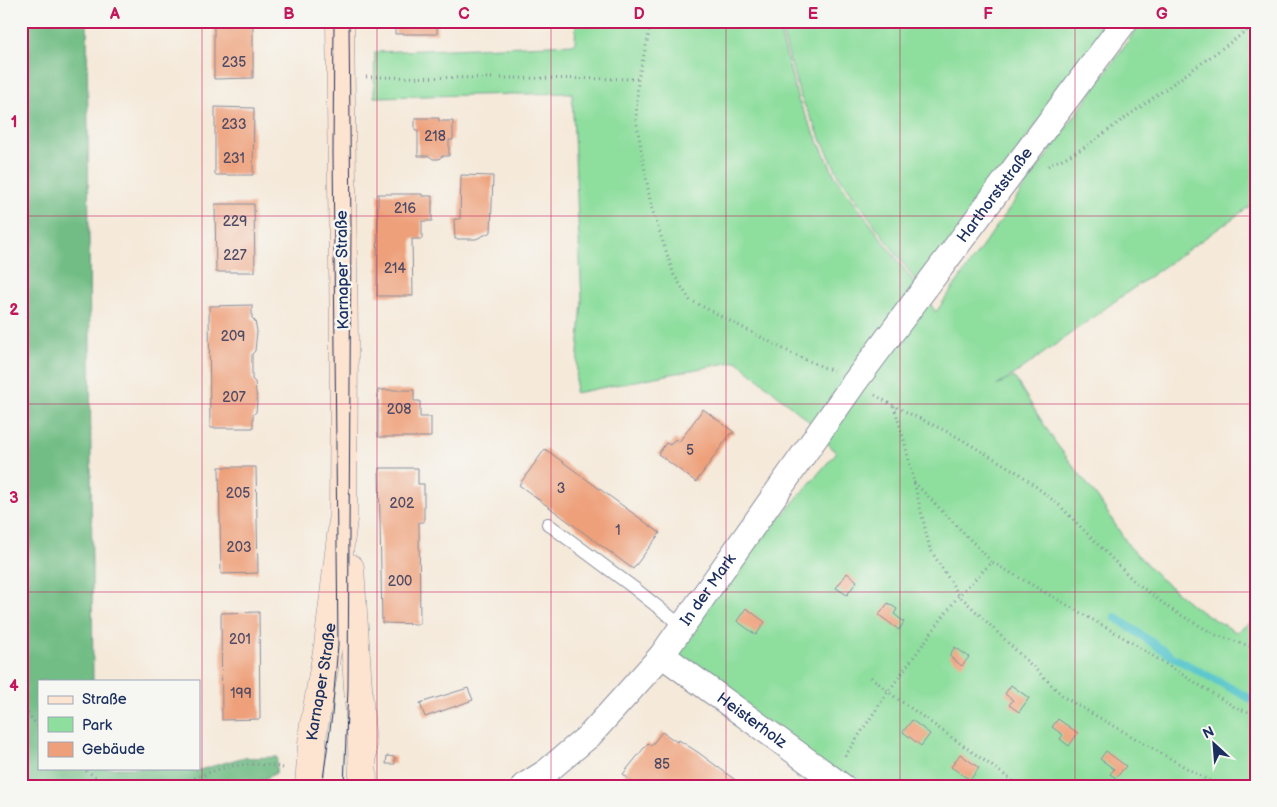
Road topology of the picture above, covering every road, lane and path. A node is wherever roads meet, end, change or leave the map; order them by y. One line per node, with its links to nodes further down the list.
1 (340, 21): 5 (main road, Karnaper Straße)
2 (652, 21): 6 (path)
3 (1125, 21): 7 (street, Harthorststraße)
4 (1256, 24): 7 (path)
5 (341, 77): 6 (path); 10 (main road, Karnaper Straße)
6 (638, 79): 8 (path)
7 (1012, 173): 8 (street, Harthorststraße)
8 (859, 376): 14 (street, In der Mark)
9 (914, 482): 12 (path); 13 (path); 15 (path)
10 (343, 519): 23 (main road, Karnaper Straße); 27 (main road, Karnaper Straße)
11 (548, 524): 14 (lane)
12 (992, 562): 13 (path); 20 (path)
13 (959, 595): 18 (path); 30 (path)
14 (683, 627): 16 (street, In der Mark)
15 (1256, 648)
16 (662, 655): 24 (street, Heisterholz); 28 (street, In der Mark)
17 (871, 677): 18 (path)
18 (888, 692): 24 (path); 29 (path)
19 (21, 706): 21 (path)
20 (1256, 714)
21 (38, 726)
22 (85, 770): 25 (path)
23 (309, 780): 26 (path)
24 (837, 782)
25 (109, 786)
26 (176, 786)
27 (363, 786)
28 (524, 786)
29 (1020, 786)
30 (1218, 786)

